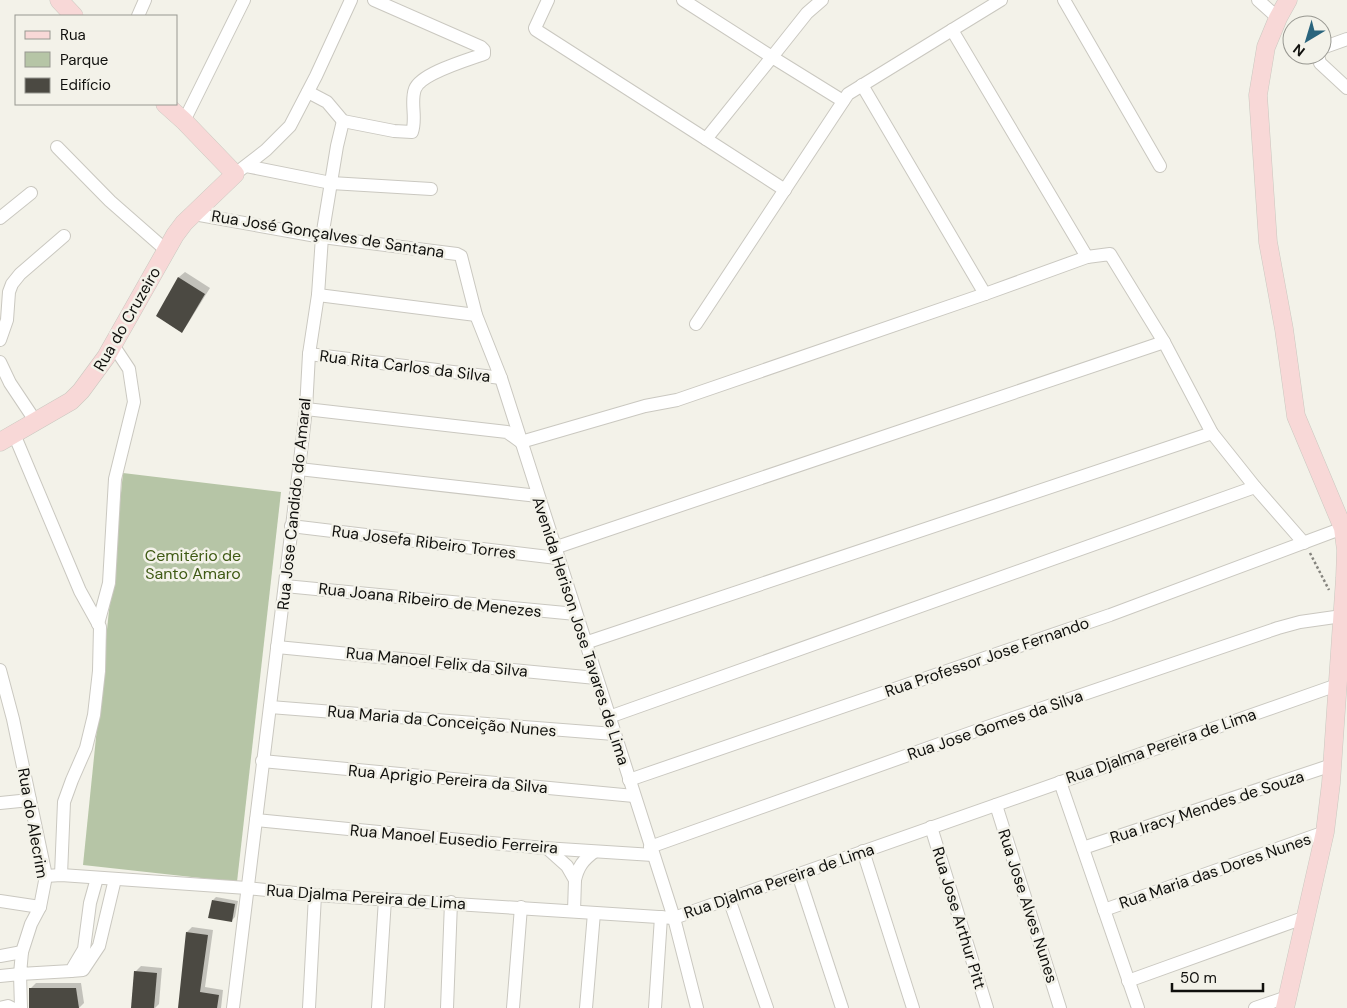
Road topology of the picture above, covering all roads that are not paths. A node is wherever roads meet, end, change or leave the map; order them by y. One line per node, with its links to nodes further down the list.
1 (59, 0): 13 (main road)
2 (146, 0): 14 (street)
3 (244, 0): 24 (street)
4 (351, 0): 21 (street)
5 (374, 0): 25 (street)
6 (548, 0): 26 (street)
7 (683, 0): 17 (street)
8 (1001, 0): 16 (street)
9 (1064, 0): 28 (street)
10 (1258, 0): 15 (street)
11 (1288, 0): 15 (main road)
12 (814, 2): 17 (street)
13 (73, 15)
14 (138, 15)
15 (1278, 18): 60 (main road)
16 (952, 30): 19 (street); 40 (street)
17 (772, 57): 22 (street); 26 (street)
18 (1323, 65): 20 (street)
19 (862, 86): 22 (street); 41 (street)
20 (1347, 88)
21 (308, 92): 25 (street); 29 (street)
22 (843, 102): 32 (street)
23 (166, 105): 24 (main road)
24 (184, 121): 29 (main road)
25 (343, 121): 30 (street, Rua Jose Candido do Amaral)
26 (706, 139): 32 (street)
27 (57, 147): 38 (street)
28 (1160, 166)
29 (241, 170): 30 (street); 34 (main road, Rua do Cruzeiro)
30 (331, 183): 31 (street); 37 (street, Rua Jose Candido do Amaral)
31 (431, 189)
32 (785, 190): 44 (street)
33 (31, 193): 35 (street)
34 (194, 214): 37 (street, Rua José Gonçalves de Santana); 38 (main road, Rua do Cruzeiro)
35 (0, 218)
36 (64, 236): 45 (street)
37 (322, 236): 39 (street, Rua José Gonçalves de Santana); 42 (street, Rua Jose Candido do Amaral)
38 (167, 251): 47 (main road, Rua do Cruzeiro)
39 (461, 256): 43 (street, Avenida Herison Jose Tavares de Lima)
40 (1087, 256): 41 (street); 46 (street)
41 (985, 294): 55 (street)
42 (318, 295): 43 (street); 48 (street, Rua Jose Candido do Amaral)
43 (476, 315): 50 (street, Avenida Herison Jose Tavares de Lima)
44 (696, 324)
45 (0, 340)
46 (1164, 342): 53 (street); 62 (street)
47 (113, 345): 52 (main road, Rua do Cruzeiro); 66 (street)
48 (309, 354): 50 (street, Rua Rita Carlos da Silva); 51 (street, Rua Jose Candido do Amaral)
49 (0, 362): 52 (street)
50 (500, 378): 55 (street, Avenida Herison Jose Tavares de Lima)
51 (306, 410): 55 (street); 56 (street, Rua Jose Candido do Amaral)
52 (36, 422): 54 (main road, Rua do Cruzeiro)
53 (1212, 433): 57 (street); 67 (street)
54 (7, 438): 66 (street)
55 (521, 442): 58 (street, Avenida Herison Jose Tavares de Lima)
56 (299, 469): 58 (street); 59 (street, Rua Jose Candido do Amaral)
57 (1256, 487): 61 (street); 73 (street)
58 (538, 496): 62 (street, Avenida Herison Jose Tavares de Lima)
59 (291, 526): 62 (street, Rua Josefa Ribeiro Torres); 63 (street, Rua Jose Candido do Amaral)
60 (1343, 528): 61 (street, Rua Professor Jose Fernando); 65 (main road)
61 (1304, 543): 77 (street, Rua Professor Jose Fernando)
62 (556, 553): 64 (street, Avenida Herison Jose Tavares de Lima)
63 (285, 586): 64 (street, Rua Joana Ribeiro de Menezes); 68 (street, Rua Jose Candido do Amaral)
64 (576, 614): 67 (street, Avenida Herison Jose Tavares de Lima)
65 (1342, 616): 71 (main road); 88 (street, Rua Jose Gomes da Silva)
66 (98, 624): 92 (street)
67 (585, 644): 70 (street, Avenida Herison Jose Tavares de Lima)
68 (277, 647): 70 (street, Rua Manoel Felix da Silva); 72 (street, Rua Jose Candido do Amaral)
69 (0, 670): 80 (street, Rua do Alecrim)
70 (596, 678): 73 (street, Avenida Herison Jose Tavares de Lima)
71 (1337, 685): 76 (main road); 78 (street, Rua Djalma Pereira de Lima)
72 (270, 707): 74 (street, Rua Maria da Conceição Nunes); 75 (street, Rua Jose Candido do Amaral)
73 (609, 717): 74 (street, Avenida Herison Jose Tavares de Lima)
74 (614, 734): 77 (street, Avenida Herison Jose Tavares de Lima)
75 (262, 761): 79 (street, Rua Aprigio Pereira da Silva); 83 (street, Rua Jose Candido do Amaral)
76 (1332, 766): 85 (main road); 86 (street, Rua Iracy Mendes de Souza)
77 (629, 780): 79 (street, Avenida Herison Jose Tavares de Lima)
78 (1060, 782): 82 (street, Rua Djalma Pereira de Lima); 86 (street)
79 (634, 796): 88 (street, Avenida Herison Jose Tavares de Lima)
80 (30, 800): 81 (street); 93 (street, Rua do Alecrim)
81 (0, 803)
82 (996, 805): 84 (street, Rua Djalma Pereira de Lima); 132 (street, Rua Jose Alves Nunes)
83 (256, 820): 87 (street, Rua Manoel Eusedio Ferreira); 97 (street, Rua Jose Candido do Amaral)
84 (932, 827): 90 (street, Rua Djalma Pereira de Lima); 131 (street, Rua Jose Arthur Pitt)
85 (1326, 832): 105 (street, Rua Maria das Dores Nunes); 108 (main road)
86 (1083, 848): 105 (street)
87 (548, 849): 89 (street, Rua Manoel Eusedio Ferreira); 96 (street)
88 (652, 851): 89 (street, Rua Manoel Eusedio Ferreira); 109 (street, Avenida Herison Jose Tavares de Lima)
89 (594, 852): 96 (street)
90 (863, 852): 91 (street, Rua Djalma Pereira de Lima); 130 (street)
91 (798, 874): 100 (street, Rua Djalma Pereira de Lima); 129 (street)
92 (61, 875): 93 (street, Rua Djalma Pereira de Lima); 94 (street, Rua Djalma Pereira de Lima)
93 (46, 876): 103 (street, Rua do Alecrim)
94 (97, 878): 95 (street, Rua Djalma Pereira de Lima); 112 (street)
95 (115, 879): 97 (street, Rua Djalma Pereira de Lima); 112 (street)
96 (575, 880): 106 (street)
97 (247, 888): 98 (street, Rua Djalma Pereira de Lima); 120 (street, Rua Jose Candido do Amaral)
98 (315, 894): 99 (street, Rua Djalma Pereira de Lima); 121 (street)
99 (385, 899): 102 (street, Rua Djalma Pereira de Lima); 122 (street)
100 (729, 899): 109 (street, Rua Djalma Pereira de Lima); 128 (street)
101 (0, 901): 103 (street)
102 (451, 902): 104 (street, Rua Djalma Pereira de Lima); 123 (street)
103 (40, 907): 110 (street, Rua do Alecrim)
104 (520, 907): 106 (street, Rua Djalma Pereira de Lima); 124 (street)
105 (1104, 910): 115 (street)
106 (574, 911): 107 (street, Rua Djalma Pereira de Lima)
107 (594, 912): 109 (street, Rua Djalma Pereira de Lima); 125 (street)
108 (1306, 917): 115 (street); 116 (main road)
109 (667, 918): 126 (street); 127 (street, Avenida Herison Jose Tavares de Lima)
110 (22, 952): 111 (street); 113 (street, Rua do Alecrim)
111 (0, 956)
112 (71, 971): 113 (street)
113 (20, 974): 114 (street); 119 (street, Rua do Alecrim)
114 (0, 976)
115 (1128, 981): 133 (street)
116 (1286, 1003): 134 (street)
117 (0, 1008): 118 (street)
118 (12, 1008)
119 (21, 1008)
120 (233, 1008)
121 (309, 1008)
122 (378, 1008)
123 (448, 1008)
124 (513, 1008)
125 (586, 1008)
126 (655, 1008)
127 (697, 1008)
128 (767, 1008)
129 (842, 1008)
130 (913, 1008)
131 (988, 1008)
132 (1060, 1008)
133 (1138, 1008)
134 (1255, 1008)

